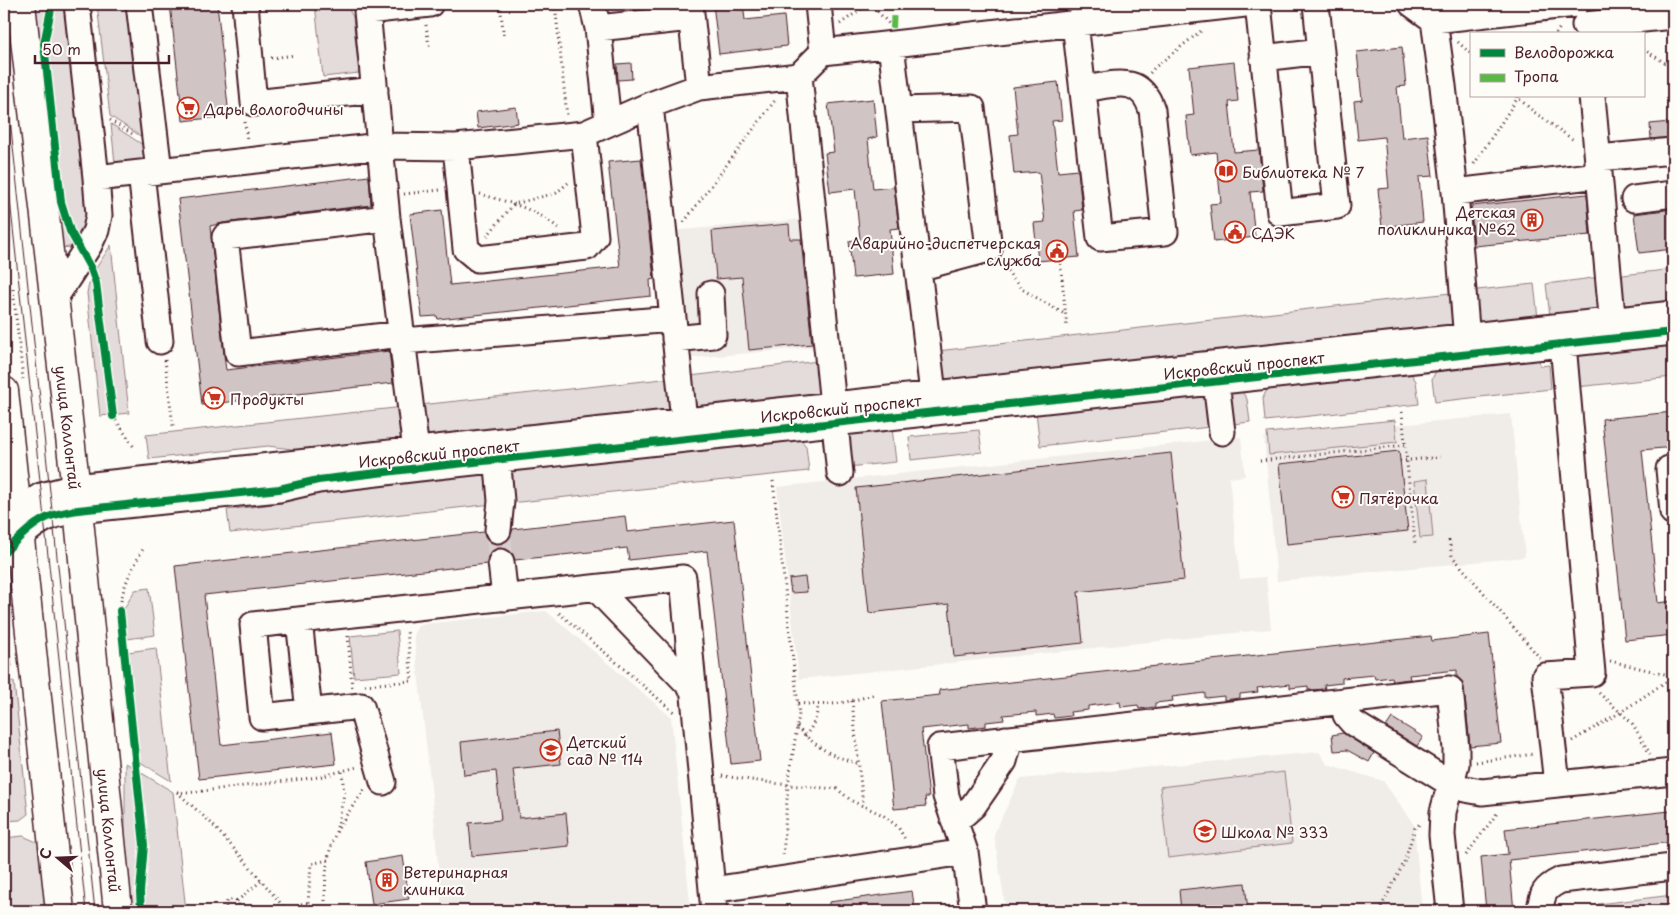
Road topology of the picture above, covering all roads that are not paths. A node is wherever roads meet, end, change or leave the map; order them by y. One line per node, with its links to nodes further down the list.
1 (21, 4): 43 (main road, улица Коллонтай)
2 (77, 4): 36 (street)
3 (138, 4): 34 (street)
4 (245, 4): 25 (street)
5 (592, 4): 17 (street)
6 (818, 4): 18 (street)
7 (1245, 4): 16 (street)
8 (1258, 4): 21 (street)
9 (1316, 4): 20 (street)
10 (1412, 4): 15 (street)
11 (691, 11): 17 (street); 23 (street)
12 (428, 15): 25 (street)
13 (1673, 16): 14 (street)
14 (1582, 17): 15 (street)
15 (1434, 20): 37 (street)
16 (1075, 23): 19 (street); 24 (street)
17 (598, 28): 29 (street)
18 (822, 45): 19 (street); 22 (street)
19 (891, 45): 28 (street)
20 (1321, 51): 21 (street); 21 (street)
21 (1263, 58)
22 (799, 76): 23 (street); 56 (street)
23 (699, 87): 27 (street)
24 (1083, 89): 24 (street)
25 (375, 90): 31 (street)
26 (1592, 98): 35 (street)
27 (650, 105): 29 (street); 45 (street)
28 (899, 110): 41 (street); 41 (street)
29 (608, 123): 30 (street)
30 (577, 135): 32 (street); 32 (street)
31 (381, 146): 32 (street); 34 (street); 40 (street)
32 (456, 147)
33 (1673, 151): 35 (street)
34 (152, 164): 36 (street); 49 (street)
35 (1599, 166): 37 (street); 46 (street)
36 (96, 178): 43 (street)
37 (1455, 192): 51 (street)
38 (1673, 194): 39 (street)
39 (1634, 198)
40 (387, 207): 48 (street); 48 (street)
41 (918, 268): 55 (street)
42 (711, 294): 45 (street)
43 (54, 299): 63 (main road, улица Коллонтай)
44 (1673, 314): 46 (street, Искровский проспект)
45 (674, 329): 48 (street); 57 (street)
46 (1613, 330): 47 (street, Искровский проспект); 50 (street, Искровский проспект); 51 (street, Искровский проспект)
47 (1673, 332)
48 (402, 338): 60 (street)
49 (160, 341)
50 (1562, 344): 51 (street, Искровский проспект); 78 (street)
51 (1467, 346): 52 (street, Искровский проспект)
52 (1250, 369): 53 (street, Искровский проспект); 55 (street, Искровский проспект)
53 (1216, 382): 55 (street, Искровский проспект); 58 (street)
54 (13, 386): 66 (main road)
55 (934, 403): 56 (street, Искровский проспект)
56 (834, 414): 57 (street, Искровский проспект); 59 (street, Искровский проспект); 62 (street)
57 (684, 420): 59 (street, Искровский проспект)
58 (1222, 432)
59 (497, 451): 60 (street, Искровский проспект); 65 (street)
60 (418, 460): 63 (street, Искровский проспект)
61 (1673, 468): 64 (street)
62 (840, 473)
63 (76, 498): 66 (street, Искровский проспект); 84 (main road, улица Коллонтай)
64 (1673, 512)
65 (498, 530)
66 (11, 532): 83 (main road)
67 (501, 562): 69 (street)
68 (596, 588): 69 (street); 71 (street); 71 (street)
69 (505, 598): 70 (street)
70 (300, 620): 73 (street); 73 (street)
71 (693, 689): 82 (street)
72 (1343, 701): 74 (street); 77 (street); 77 (street)
73 (309, 712): 75 (street)
74 (1006, 739): 79 (street); 79 (street)
75 (379, 770)
76 (1667, 772): 78 (street)
77 (1453, 774): 78 (street); 86 (street)
78 (1557, 784)
79 (954, 817): 80 (street)
80 (965, 852): 82 (street); 85 (street)
81 (1673, 868): 87 (street)
82 (713, 901)
83 (60, 911)
84 (118, 911)
85 (973, 911)
86 (1450, 911)
87 (1540, 911)

